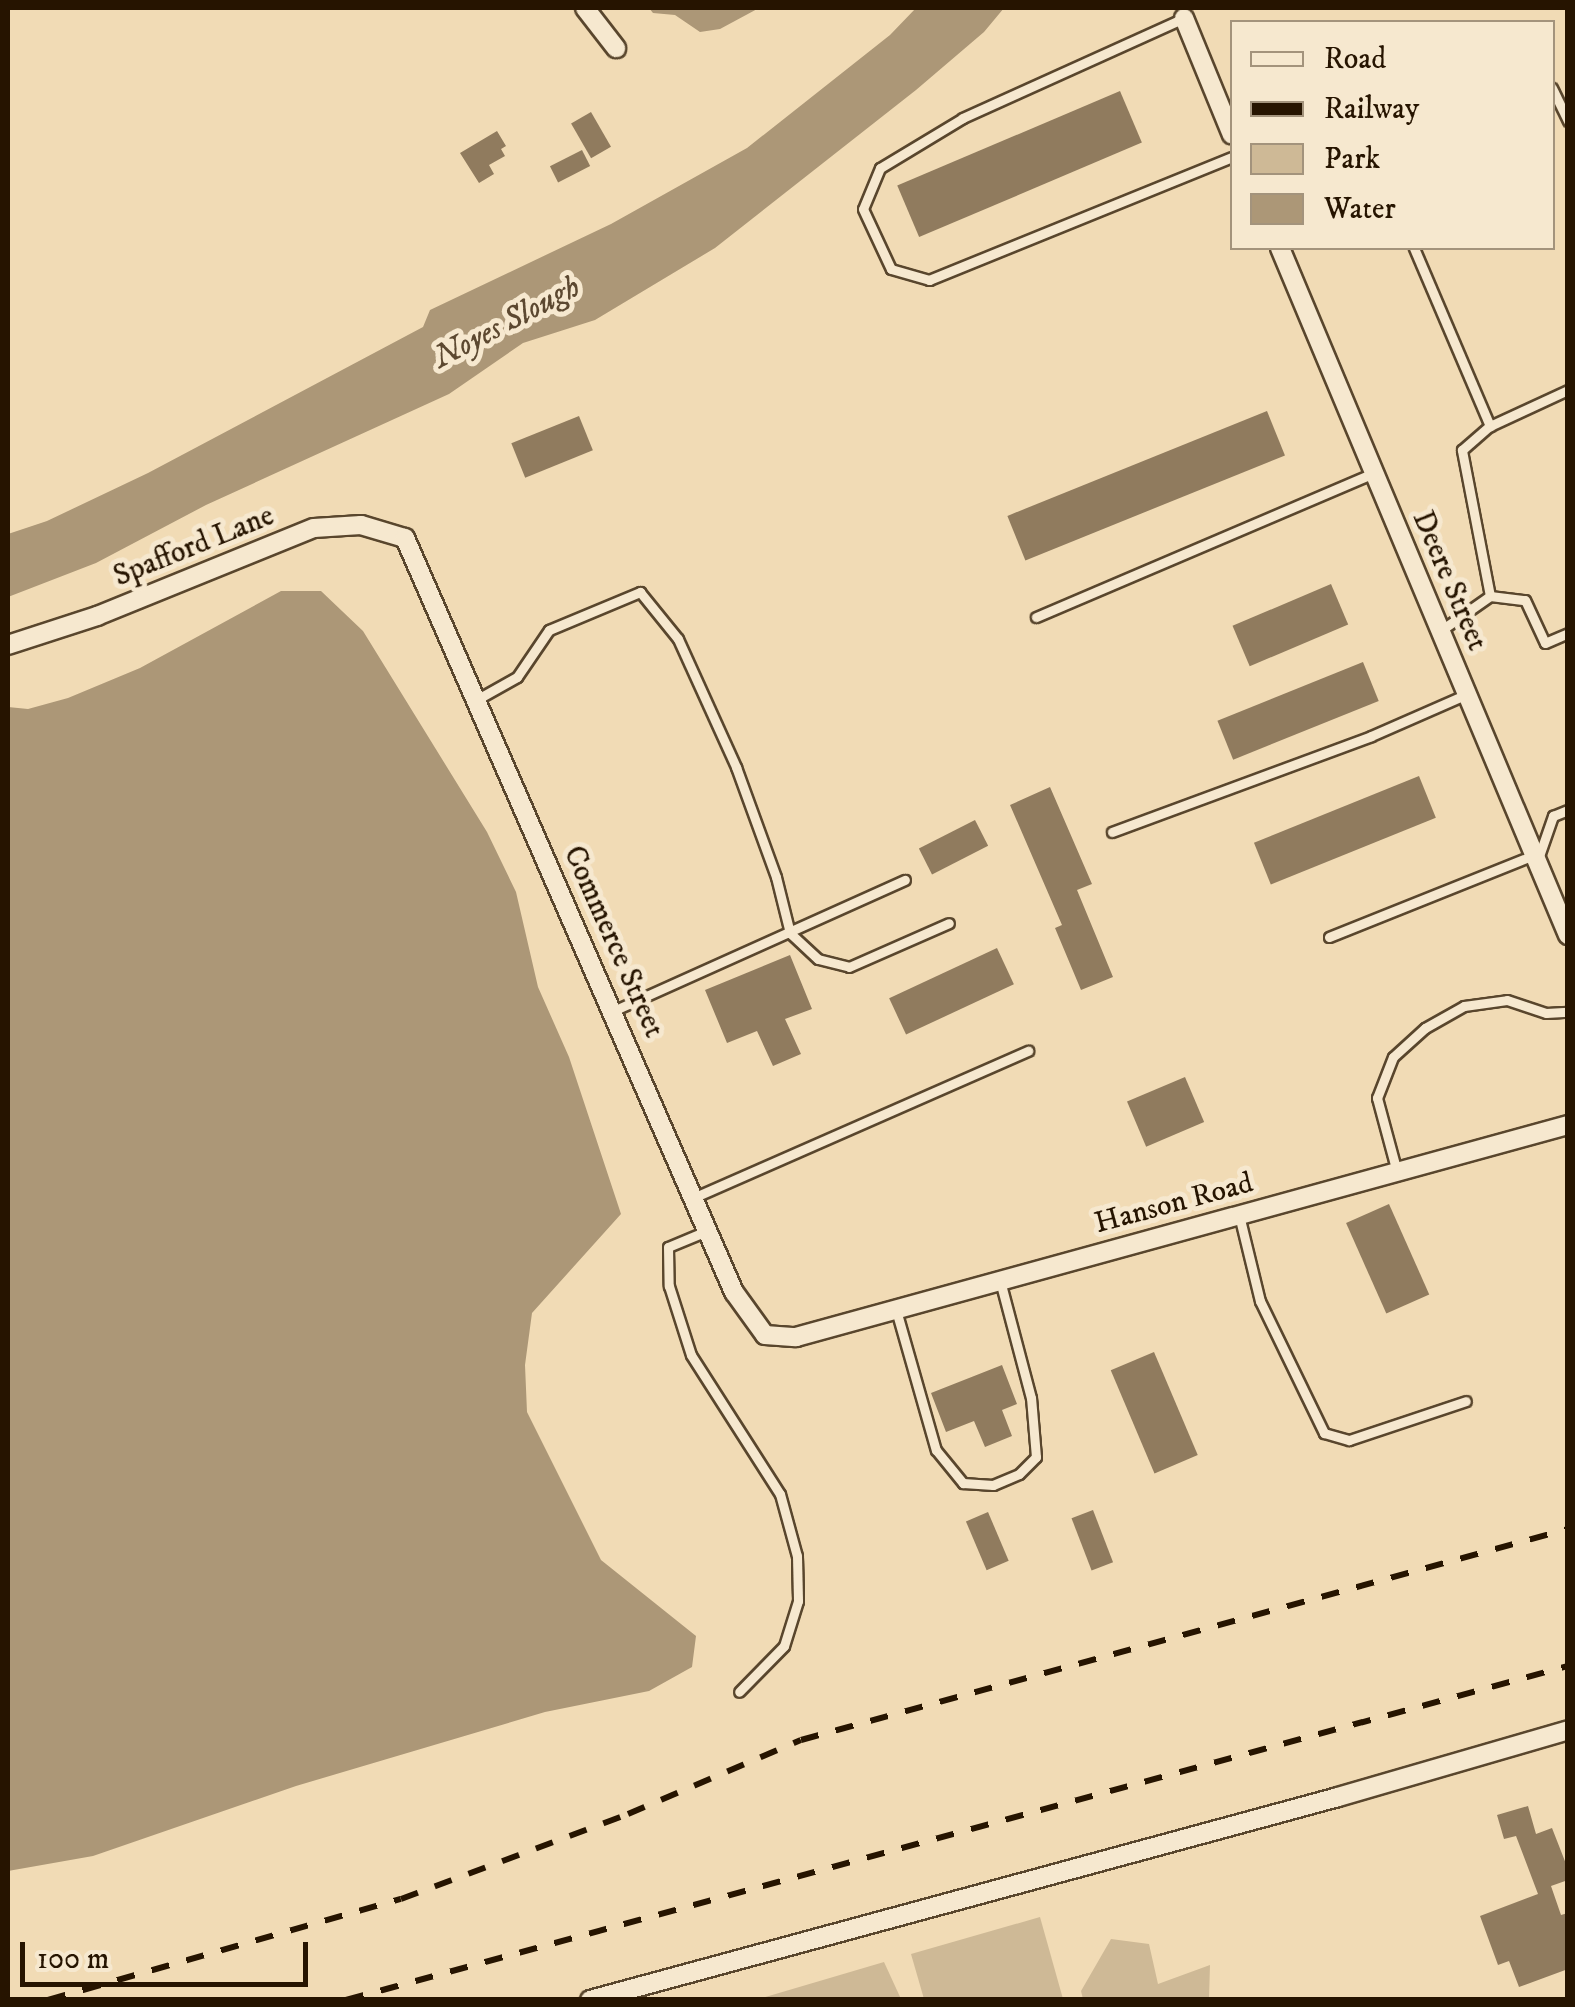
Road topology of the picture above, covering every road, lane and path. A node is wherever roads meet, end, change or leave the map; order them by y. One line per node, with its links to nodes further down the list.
1 (585, 8): 3 (street)
2 (1184, 18): 6 (street); 7 (lane)
3 (616, 48)
4 (1555, 94): 5 (lane)
5 (1568, 121)
6 (1230, 130)
7 (1230, 158)
8 (1281, 250): 12 (street, Deere Street)
9 (1415, 250): 11 (lane)
10 (1568, 390): 11 (lane)
11 (1490, 426): 14 (lane)
12 (1374, 473): 15 (lane); 16 (street, Deere Street)
13 (405, 538): 18 (street, Spafford Lane); 20 (street, Commerce Street)
14 (1490, 596): 16 (lane); 17 (lane)
15 (1036, 617)
16 (1440, 631): 19 (street, Deere Street)
17 (1568, 633)
18 (8, 645)
19 (1467, 694): 22 (lane); 23 (street, Deere Street)
20 (476, 700): 26 (lane); 29 (street, Commerce Street)
21 (1568, 810): 23 (lane)
22 (1112, 832)
23 (1535, 858): 27 (street, Deere Street); 28 (lane)
24 (905, 880): 26 (lane)
25 (949, 924): 26 (lane)
26 (790, 933): 29 (lane)
27 (1568, 935)
28 (1329, 937)
29 (614, 1011): 34 (street, Commerce Street)
30 (1568, 1012): 33 (lane)
31 (1028, 1051): 34 (lane)
32 (1568, 1125): 33 (street, Hanson Road)
33 (1396, 1172): 35 (street, Hanson Road)
34 (696, 1197): 36 (street, Commerce Street)
35 (1239, 1215): 37 (street, Hanson Road); 40 (lane)
36 (709, 1230): 39 (street, Commerce Street); 41 (lane)
37 (1000, 1281): 38 (street, Hanson Road); 38 (lane)
38 (896, 1310): 39 (street, Hanson Road)
39 (796, 1337)
40 (1466, 1401)
41 (739, 1692)
42 (1568, 1730): 43 (street)
43 (590, 2000)

